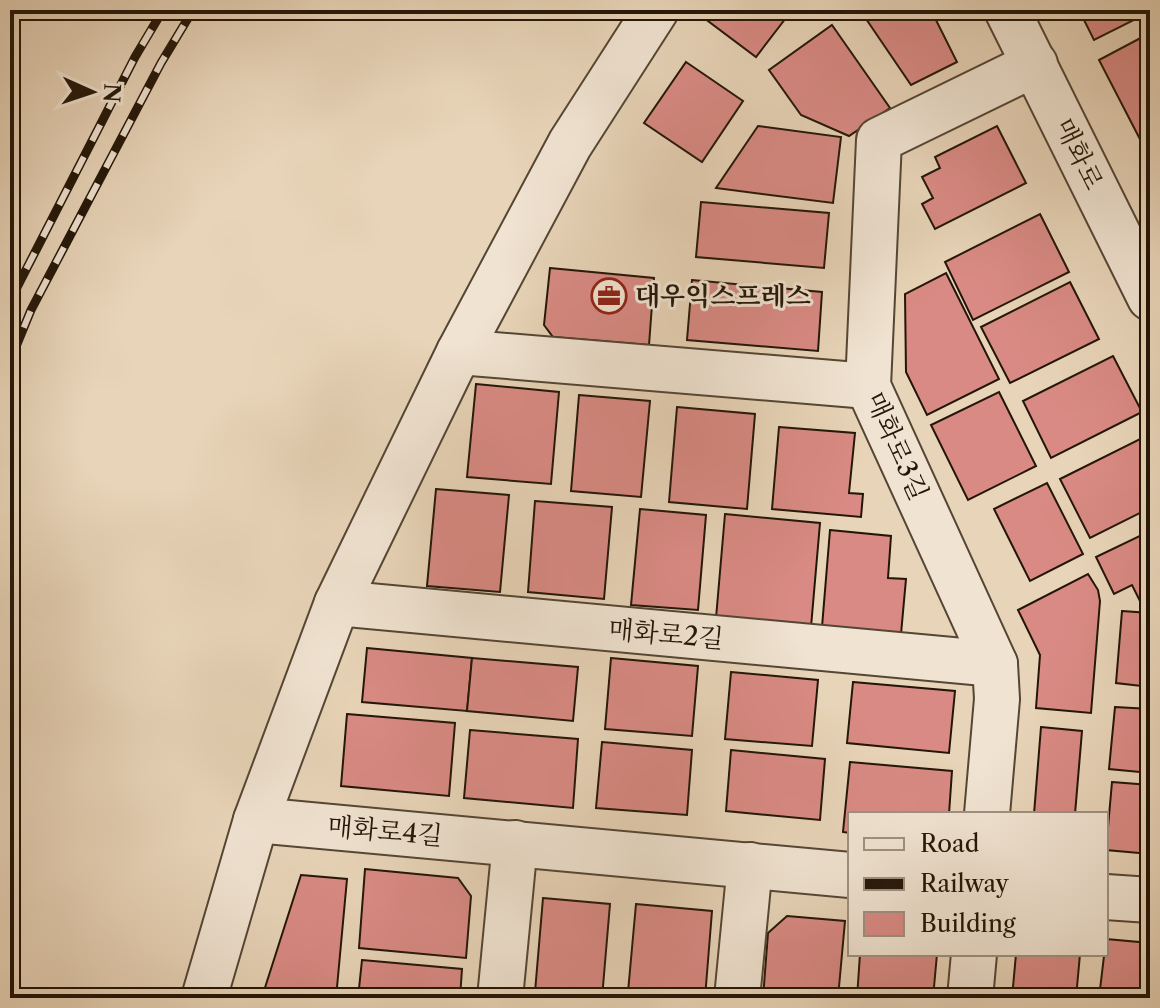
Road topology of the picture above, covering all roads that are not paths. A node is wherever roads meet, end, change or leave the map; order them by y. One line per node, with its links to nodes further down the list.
1 (656, 10): 5 (street)
2 (1007, 10): 3 (street, 매화로)
3 (1035, 64): 4 (street, 매화로); 6 (street, 매화로3길)
4 (1150, 298)
5 (459, 352): 6 (street); 7 (street)
6 (868, 386): 8 (street, 매화로3길)
7 (337, 603): 8 (street, 매화로2길); 10 (street)
8 (995, 664): 9 (street, 매화로3길)
9 (987, 812)
10 (256, 820): 11 (street, 매화로4길); 17 (street)
11 (515, 843): 12 (street, 매화로4길); 18 (street)
12 (750, 865): 13 (street, 매화로4길); 19 (street)
13 (848, 875)
14 (1108, 897): 15 (street)
15 (1150, 900)
16 (974, 956): 20 (street)
17 (204, 998)
18 (500, 998)
19 (737, 998)
20 (970, 998)

